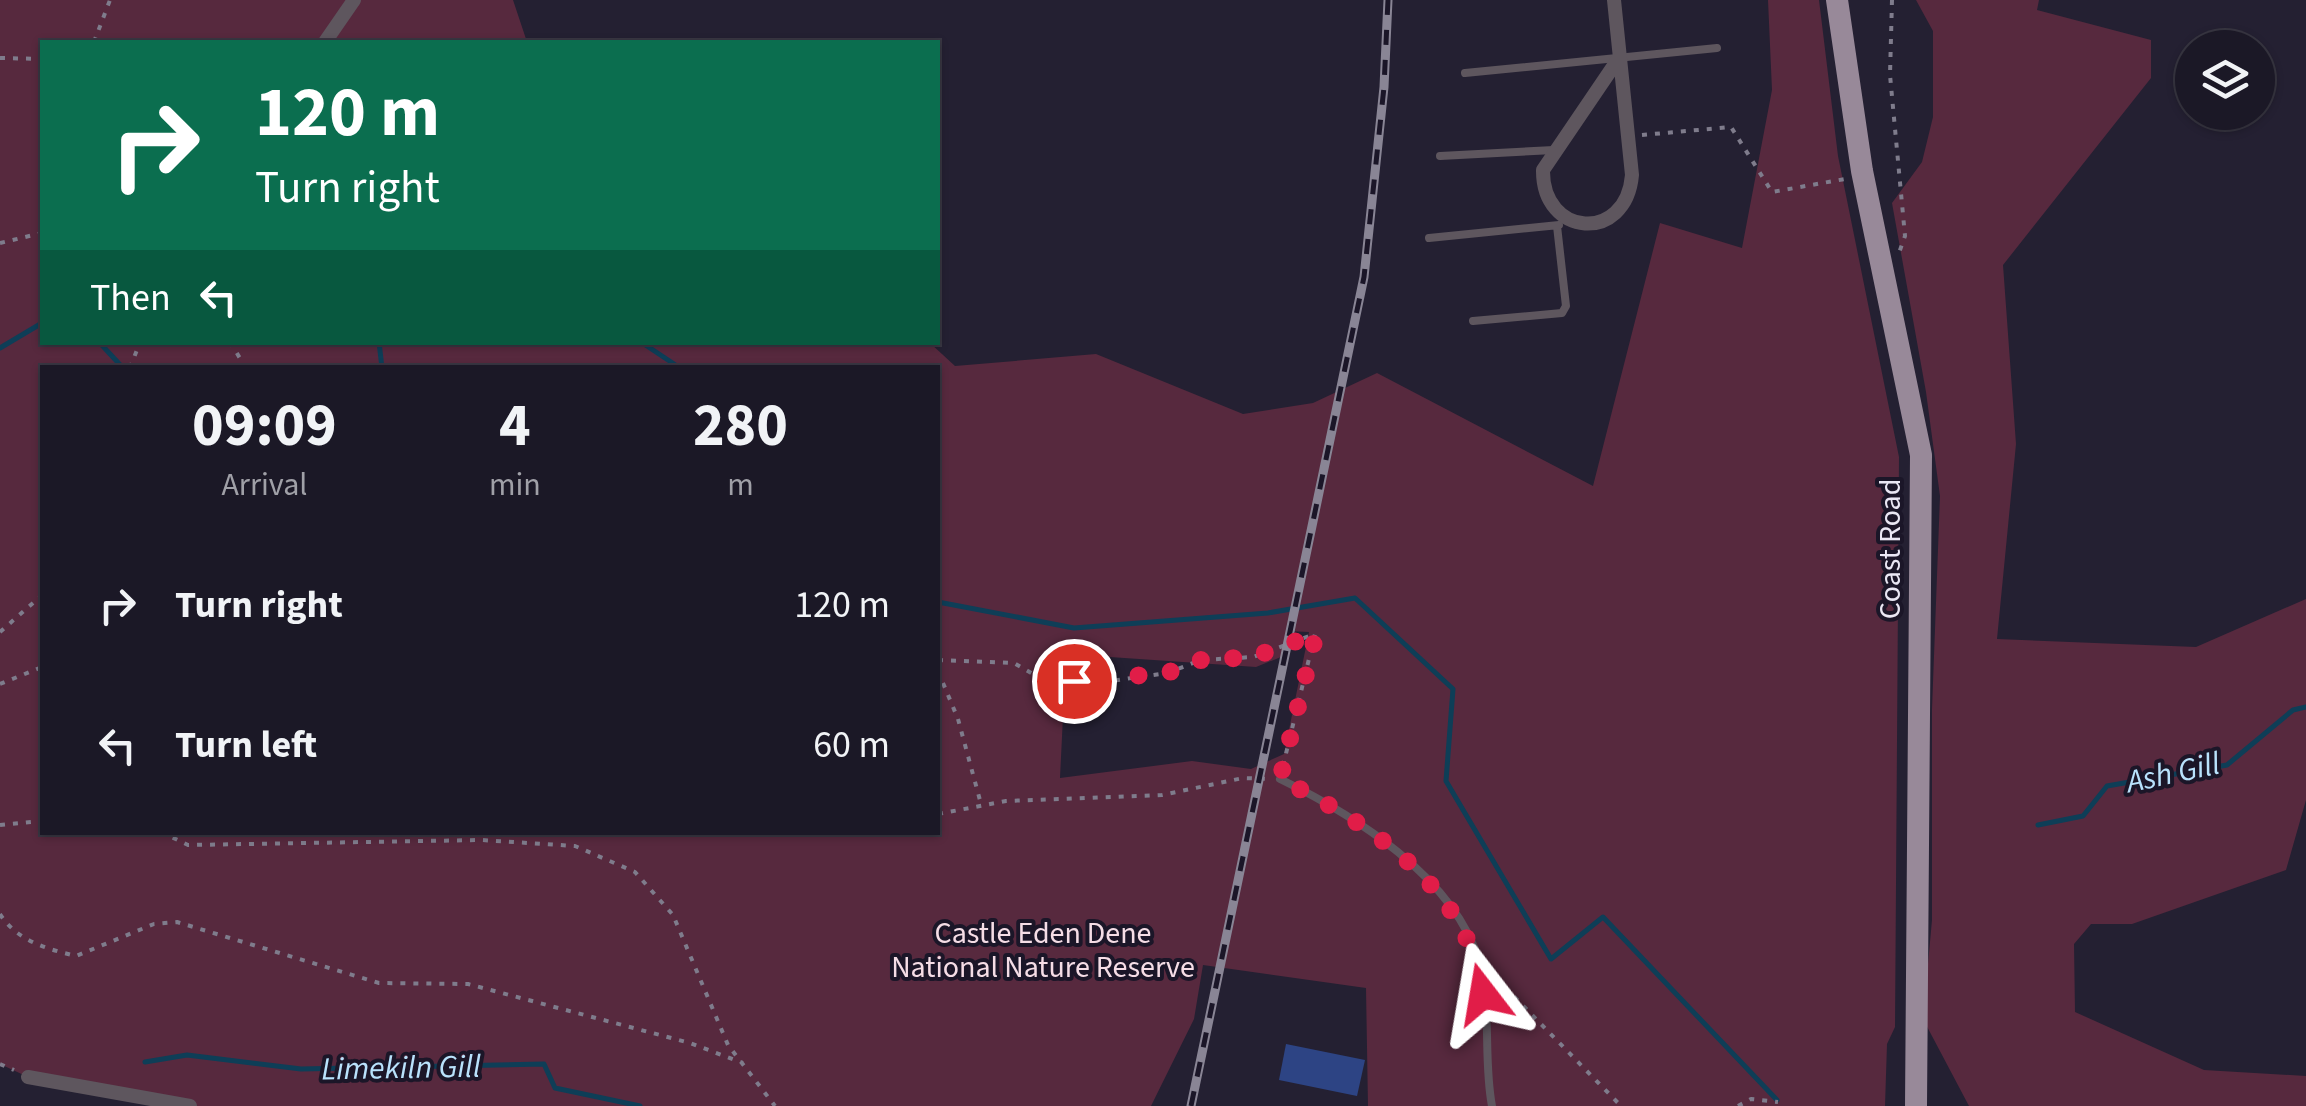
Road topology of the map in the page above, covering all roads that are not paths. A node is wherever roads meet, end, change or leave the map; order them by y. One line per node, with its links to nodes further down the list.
1 (354, 0): 4 (street)
2 (1614, 0): 6 (street)
3 (1837, 0): 17 (main road, Coast Road)
4 (325, 40)
5 (1717, 48): 6 (lane)
6 (1620, 58): 7 (lane); 8 (street); 10 (street)
7 (1465, 72)
8 (1554, 150): 9 (lane); 10 (street)
9 (1440, 156)
10 (1562, 222): 11 (lane); 12 (lane)
11 (1429, 238)
12 (1472, 322)
13 (1280, 779): 16 (lane)
14 (28, 1076): 15 (street)
15 (190, 1106)
16 (1492, 1106)
17 (1916, 1106)

